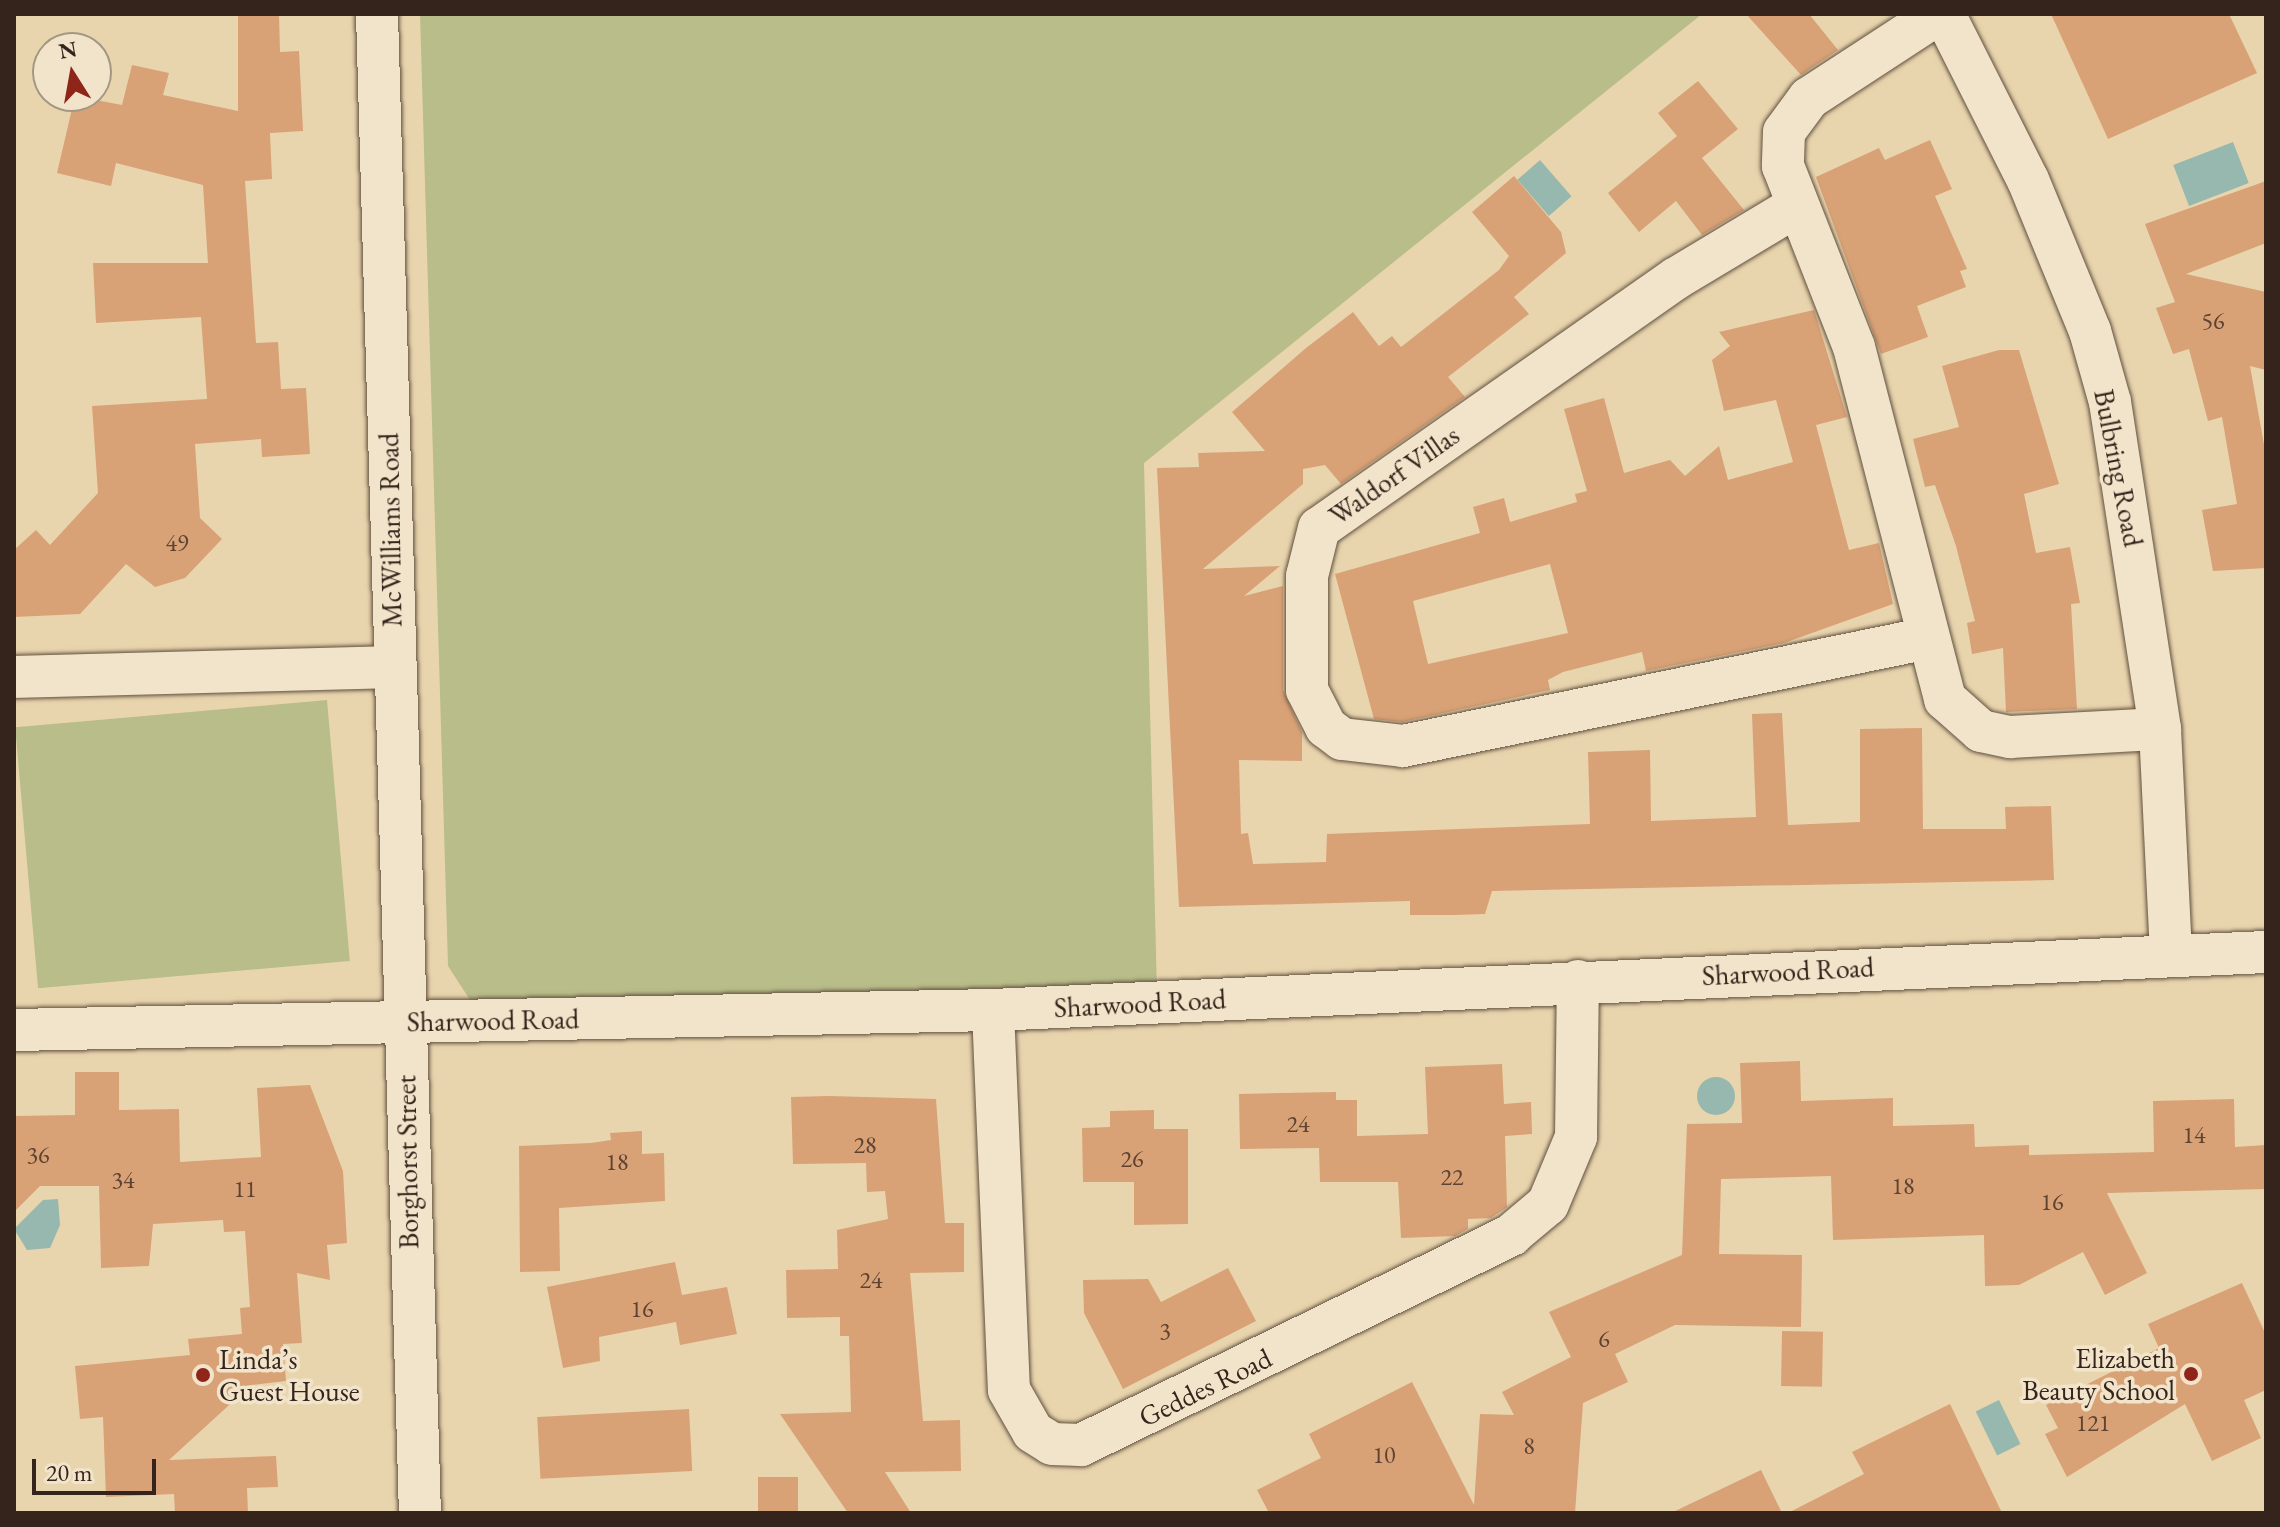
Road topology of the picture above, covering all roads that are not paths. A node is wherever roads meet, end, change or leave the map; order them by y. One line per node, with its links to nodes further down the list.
1 (377, 14): 5 (street, McWilliams Road)
2 (1941, 14): 3 (street); 7 (street, Bulbring Road)
3 (1795, 207): 4 (street); 4 (street, Waldorf Villas)
4 (1928, 638): 7 (street)
5 (394, 667): 6 (street, McWilliams Road); 12 (street, Borghorst Street)
6 (14, 677)
7 (2160, 729): 9 (street, Bulbring Road)
8 (2266, 952): 9 (street, Sharwood Road)
9 (2171, 953): 10 (street, Sharwood Road)
10 (1578, 981): 11 (street, Sharwood Road); 11 (street, Geddes Road)
11 (993, 1010): 12 (street, Sharwood Road)
12 (404, 1022): 13 (street, Sharwood Road); 14 (street, Borghorst Street)
13 (14, 1030)
14 (420, 1513)

